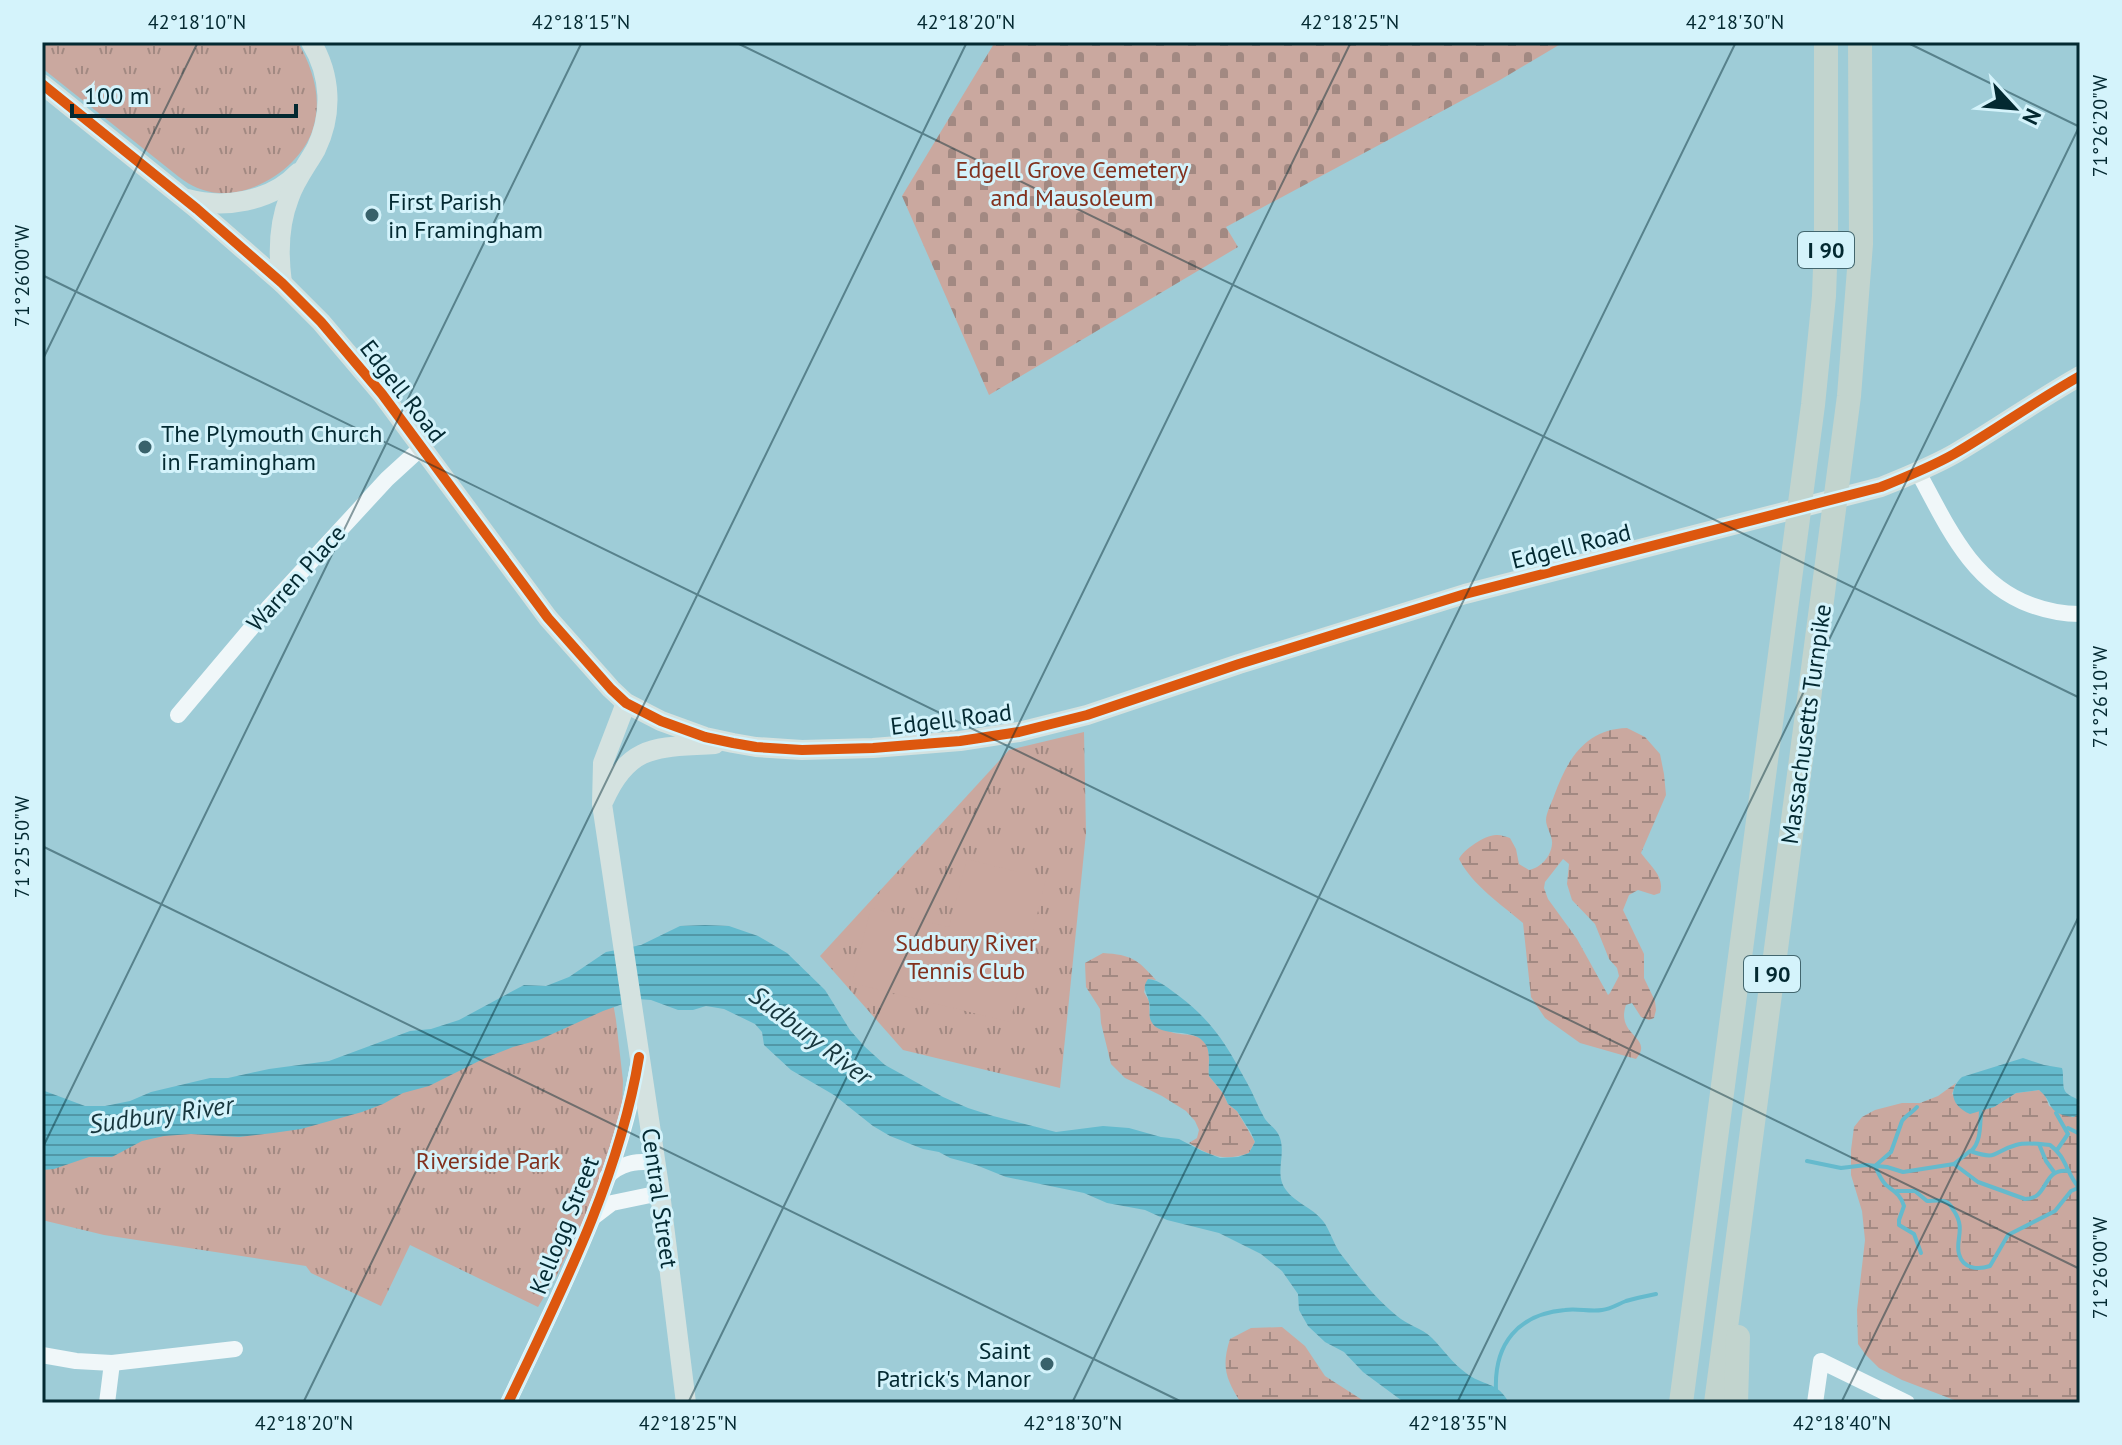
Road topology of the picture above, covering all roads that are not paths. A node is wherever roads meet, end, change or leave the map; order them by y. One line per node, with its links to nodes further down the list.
1 (311, 42): 5 (main road)
2 (1826, 42): 28 (highway, Massachusetts Turnpike / I 90)
3 (1860, 42): 17 (highway, Massachusetts Turnpike / I 90)
4 (42, 84): 6 (main road, Edgell Road)
5 (306, 164): 6 (main road); 7 (main road)
6 (183, 198): 7 (main road, Edgell Road)
7 (282, 283): 9 (main road, Edgell Road)
8 (2080, 376): 10 (main road, Edgell Road)
9 (422, 447): 12 (main road, Edgell Road); 13 (street, Warren Place)
10 (1918, 472): 11 (street); 14 (main road, Edgell Road)
11 (2080, 614)
12 (626, 703): 14 (main road, Edgell Road); 15 (main road, Central Street)
13 (178, 715)
14 (733, 743): 15 (main road)
15 (602, 804): 16 (main road, Central Street)
16 (639, 1057): 18 (main road, Central Street); 19 (street, Kellogg Street)
17 (1754, 1105): 29 (highway, Massachusetts Turnpike / I 90); 30 (highway)
18 (655, 1162): 19 (street, Kellogg Street); 20 (main road, Central Street)
19 (607, 1177): 21 (street, Kellogg Street)
20 (660, 1193): 21 (street, Kellogg Street); 27 (main road, Central Street)
21 (593, 1217): 26 (street, Kellogg Street)
22 (235, 1349): 24 (street)
23 (42, 1355): 24 (street)
24 (112, 1363): 25 (street)
25 (107, 1403)
26 (508, 1403)
27 (686, 1403)
28 (1681, 1403)
29 (1716, 1403)
30 (1736, 1403)
31 (1815, 1403): 32 (street)
32 (1907, 1403)

